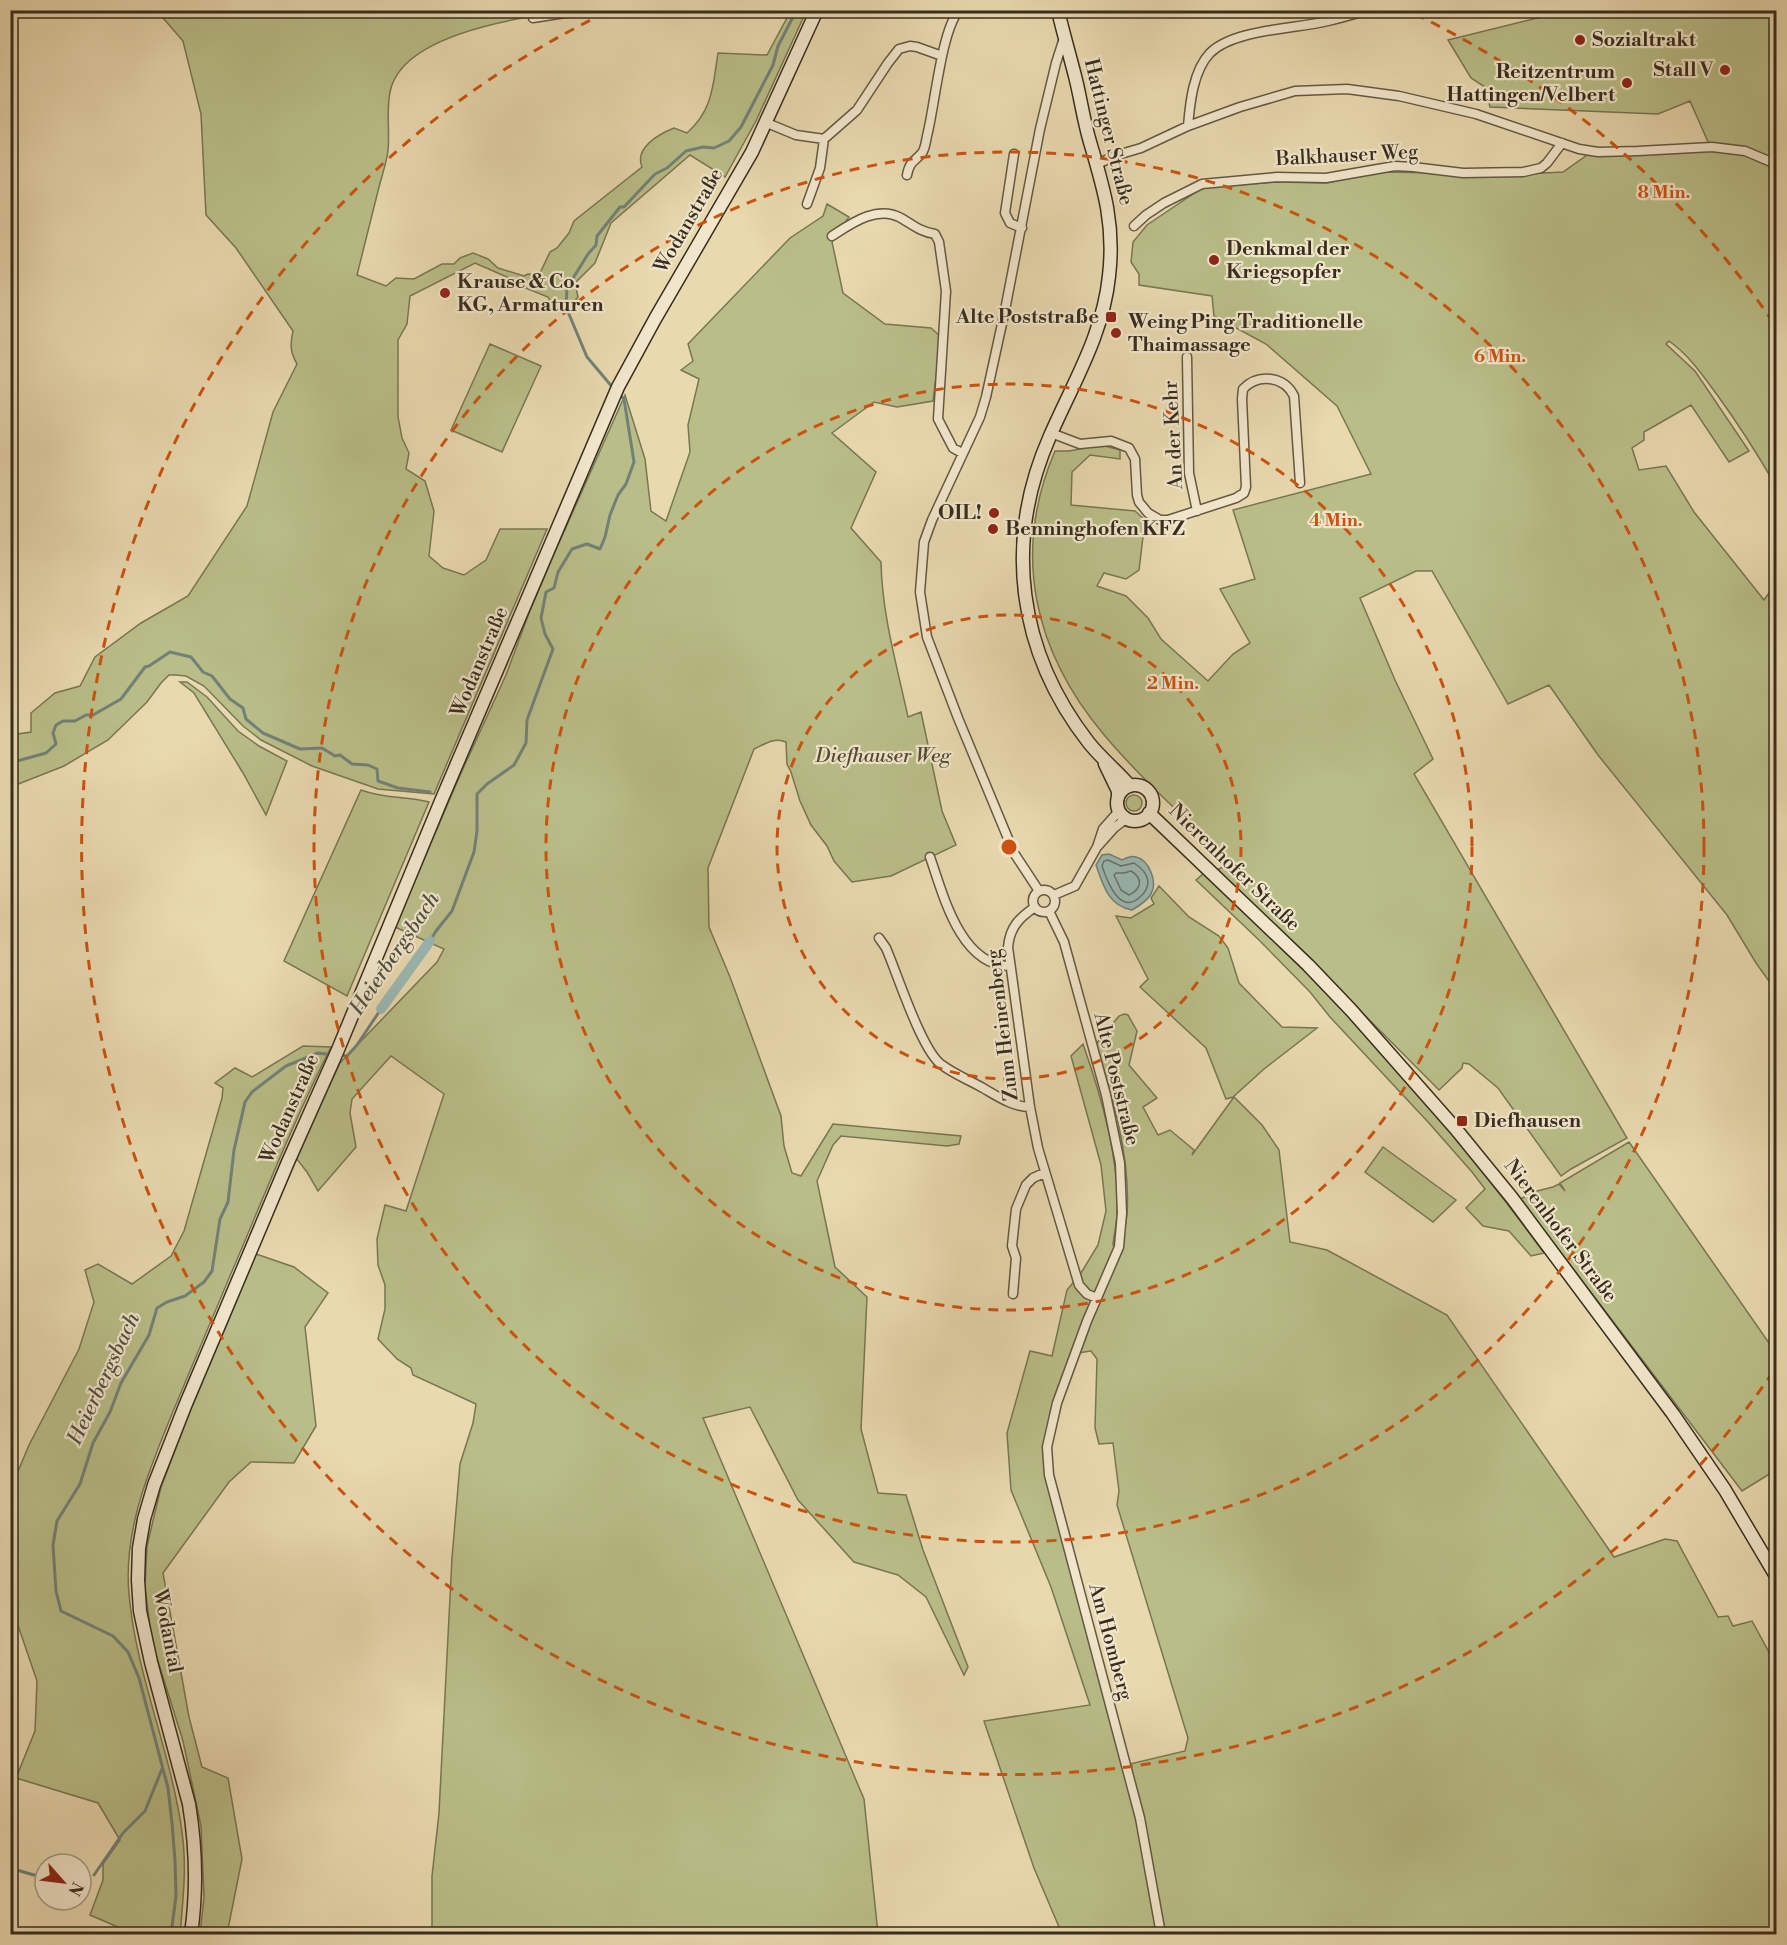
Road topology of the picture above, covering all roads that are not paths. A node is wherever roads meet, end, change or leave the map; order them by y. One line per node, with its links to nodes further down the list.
1 (584, 10): 6 (street)
2 (817, 10): 9 (main road, Wodanstraße)
3 (959, 10): 8 (street)
4 (1368, 10): 10 (street)
5 (1058, 13): 7 (main road, Hattinger Straße)
6 (533, 18)
7 (1064, 37): 14 (main road, Hattinger Straße); 19 (street)
8 (942, 56): 11 (street); 16 (street)
9 (767, 123): 11 (street); 42 (main road, Wodanstraße)
10 (1188, 126): 12 (street); 14 (street)
11 (824, 139): 17 (street)
12 (1562, 143): 15 (street); 18 (street, Balkhauser Weg)
13 (1014, 154): 19 (street)
14 (1098, 164): 22 (main road, Hattinger Straße)
15 (1776, 164)
16 (907, 175)
17 (807, 204)
18 (1134, 226)
19 (1022, 228): 23 (street)
20 (832, 236): 23 (street)
21 (1187, 357): 25 (street, An der Kehr)
22 (1051, 433): 25 (street, An der Kehr); 26 (main road, Hattinger Straße)
23 (962, 453): 32 (street)
24 (1300, 483): 25 (street, An der Kehr)
25 (1197, 511)
26 (1103, 760): 27 (main road, Hattinger Straße); 28 (main road, Hattinger Straße)
27 (1130, 786): 28 (main road); 29 (main road)
28 (1118, 796): 30 (main road)
29 (1149, 813): 30 (main road); 44 (main road, Nierenhofer Straße)
30 (1123, 814): 33 (street)
31 (930, 857): 37 (street)
32 (1039, 891): 33 (street); 34 (street)
33 (1054, 895): 35 (street)
34 (1035, 907): 35 (street); 37 (street, Zum Heinenberg)
35 (1049, 911): 41 (street, Alte Poststraße)
36 (879, 938): 38 (street)
37 (1009, 966): 38 (street, Zum Heinenberg)
38 (1029, 1107): 39 (street, Zum Heinenberg)
39 (1044, 1173): 40 (street); 41 (street, Zum Heinenberg)
40 (1013, 1293)
41 (1097, 1298): 43 (street, Alte Poststraße)
42 (211, 1345): 45 (main road, Wodantal)
43 (1072, 1359): 46 (street, Am Homberg)
44 (1776, 1576)
45 (192, 1935)
46 (1161, 1935)

